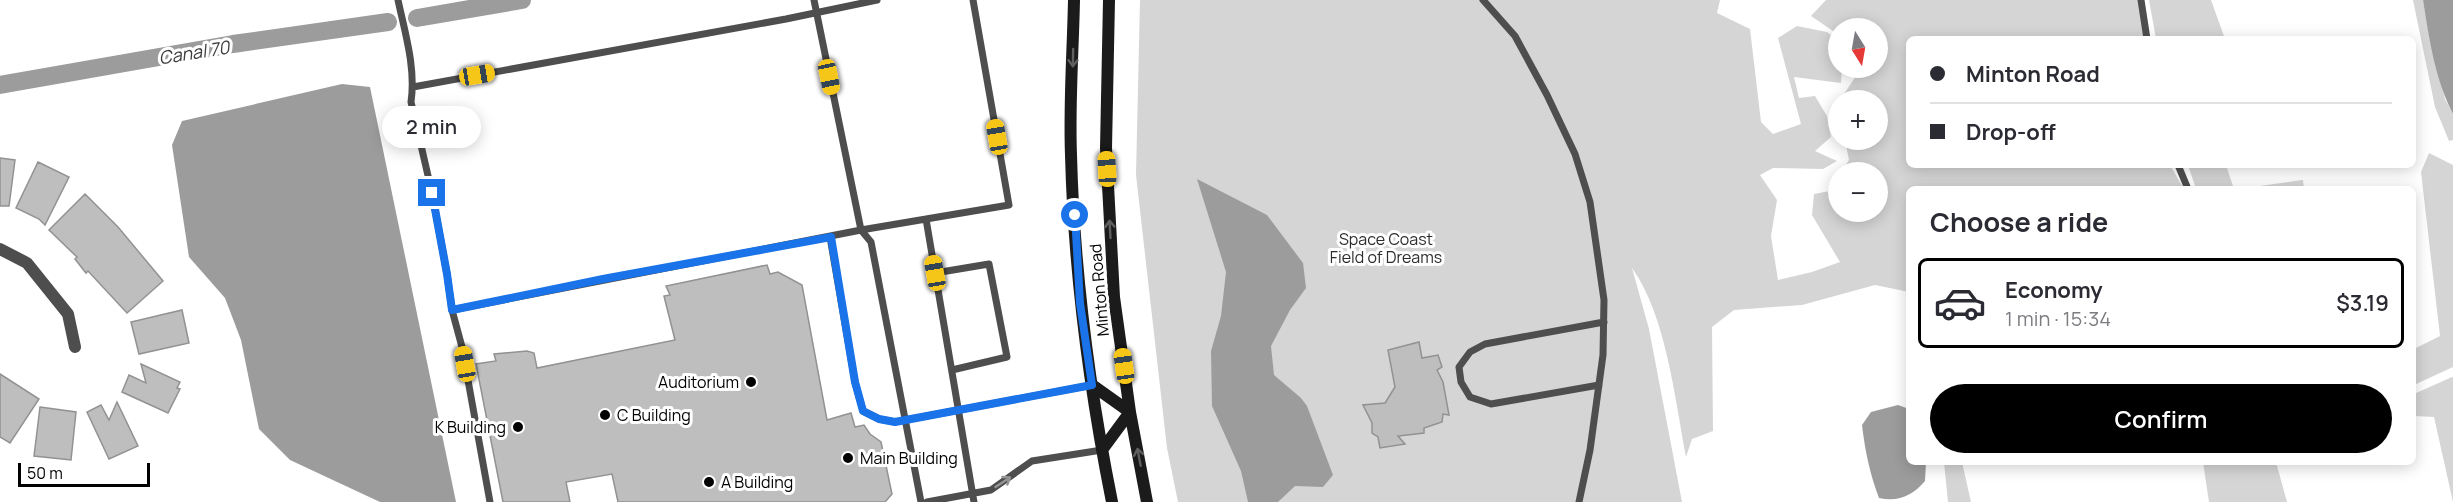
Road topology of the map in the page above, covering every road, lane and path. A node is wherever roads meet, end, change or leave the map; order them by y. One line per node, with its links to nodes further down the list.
1 (398, 0): 11 (lane)
2 (814, 0): 9 (lane)
3 (877, 0): 9 (lane)
4 (973, 0): 14 (lane)
5 (1074, 0): 23 (main road, Minton Road, one-way to 23)
6 (1109, 0): 26 (main road, Minton Road, one-way to 6)
7 (1483, 0): 20 (lane)
8 (2141, 0): 10 (lane)
9 (816, 12): 11 (lane); 15 (lane)
10 (2147, 36)
11 (413, 87): 19 (lane)
12 (2179, 168): 13 (lane)
13 (2187, 186)
14 (926, 219): 15 (lane); 18 (lane)
15 (861, 230): 16 (lane); 27 (lane)
16 (831, 237): 19 (lane); 27 (lane)
17 (0, 249): 21 (street)
18 (935, 273): 22 (lane); 22 (lane)
19 (452, 310): 30 (lane)
20 (1604, 322): 24 (lane); 24 (lane)
21 (75, 347)
22 (951, 370): 25 (lane)
23 (1092, 385): 25 (lane); 26 (main road); 28 (main road, Minton Road)
24 (1599, 385): 36 (lane)
25 (958, 410): 27 (lane); 29 (lane)
26 (1131, 412): 28 (main road); 35 (main road, Minton Road, one-way to 26)
27 (906, 420): 31 (lane)
28 (1101, 450): 29 (lane, one-way to 28); 34 (main road, Minton Road)
29 (972, 493): 32 (lane); 33 (lane)
30 (490, 502)
31 (921, 502)
32 (927, 502)
33 (974, 502)
34 (1112, 502)
35 (1147, 502)
36 (1579, 502)

